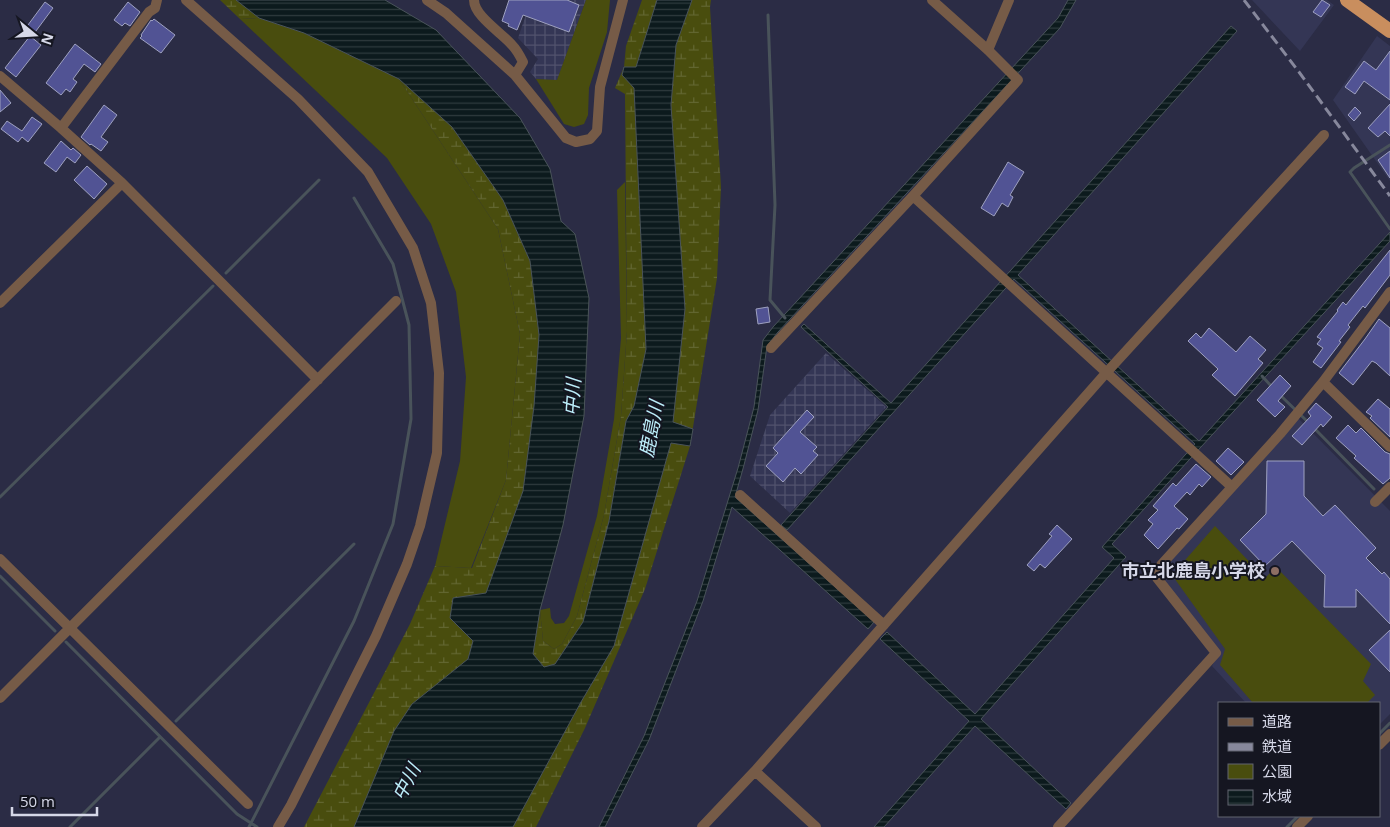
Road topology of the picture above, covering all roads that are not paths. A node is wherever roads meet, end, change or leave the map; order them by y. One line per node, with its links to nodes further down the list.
1 (157, 0): 13 (street)
2 (186, 0): 38 (street)
3 (427, 0): 11 (street)
4 (474, 0): 11 (street)
5 (623, 0): 11 (street)
6 (932, 0): 10 (street)
7 (1009, 0): 10 (street)
8 (1347, 0): 9 (highway)
9 (1390, 31)
10 (988, 50): 16 (street)
11 (515, 75)
12 (0, 76): 13 (street)
13 (61, 128): 15 (street)
14 (1324, 135): 21 (street)
15 (122, 183): 19 (street); 22 (street)
16 (912, 196): 20 (street); 21 (street)
17 (1390, 292): 23 (street)
18 (396, 301): 22 (street)
19 (0, 303)
20 (771, 348)
21 (1106, 373): 26 (street); 30 (street)
22 (318, 380): 31 (street)
23 (1323, 382): 24 (street); 26 (street)
24 (1390, 447)
25 (1390, 486): 28 (street)
26 (1232, 487): 41 (street)
27 (740, 495): 30 (street)
28 (1375, 502)
29 (0, 559): 31 (street)
30 (884, 625): 35 (street)
31 (70, 628): 32 (street); 36 (street)
32 (0, 698)
33 (1390, 734): 34 (street)
34 (1380, 744)
35 (755, 771): 39 (street); 40 (street)
36 (248, 804)
37 (1307, 817): 42 (street)
38 (278, 827)
39 (702, 827)
40 (816, 827)
41 (1058, 827)
42 (1297, 827)

